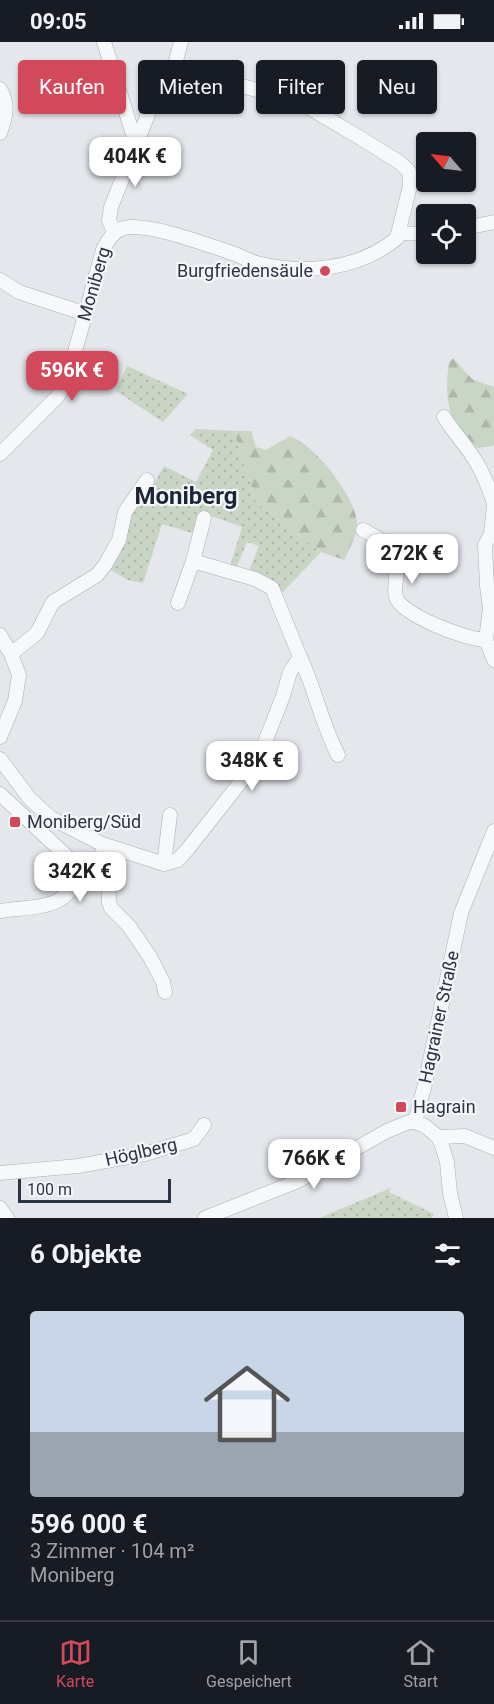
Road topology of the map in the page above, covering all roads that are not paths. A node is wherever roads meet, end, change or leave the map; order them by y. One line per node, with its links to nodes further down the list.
1 (104, 42): 8 (street)
2 (181, 42): 3 (street)
3 (176, 60)
4 (244, 87): 12 (street)
5 (0, 88): 7 (street)
6 (148, 114): 8 (street)
7 (0, 134)
8 (136, 144): 11 (street)
9 (494, 222): 10 (street)
10 (476, 226)
11 (115, 233): 12 (street); 15 (street, Moniberg)
12 (399, 233): 13 (street)
13 (416, 234)
14 (0, 280): 15 (street)
15 (86, 314): 17 (street, Moniberg)
16 (444, 417): 19 (street)
17 (0, 454)
18 (147, 480): 26 (street)
19 (494, 504): 25 (street)
20 (204, 518): 22 (street)
21 (363, 530): 25 (street)
22 (193, 561): 23 (street); 27 (street)
23 (178, 603)
24 (0, 635): 26 (street)
25 (486, 640): 28 (street)
26 (11, 654): 29 (street)
27 (300, 657): 30 (street); 36 (street)
28 (494, 660)
29 (0, 737)
30 (338, 755)
31 (0, 759): 35 (street)
32 (0, 794): 37 (street)
33 (170, 815): 36 (street)
34 (494, 831): 39 (street, Hagrainer Straße)
35 (102, 844): 36 (street); 38 (street)
36 (164, 864)
37 (0, 911)
38 (165, 992)
39 (415, 1122): 41 (street); 46 (street)
40 (204, 1125): 43 (street, Höglberg)
41 (438, 1137): 42 (street); 47 (street)
42 (494, 1148)
43 (0, 1173)
44 (0, 1208): 45 (street)
45 (7, 1218)
46 (205, 1218)
47 (456, 1218)

